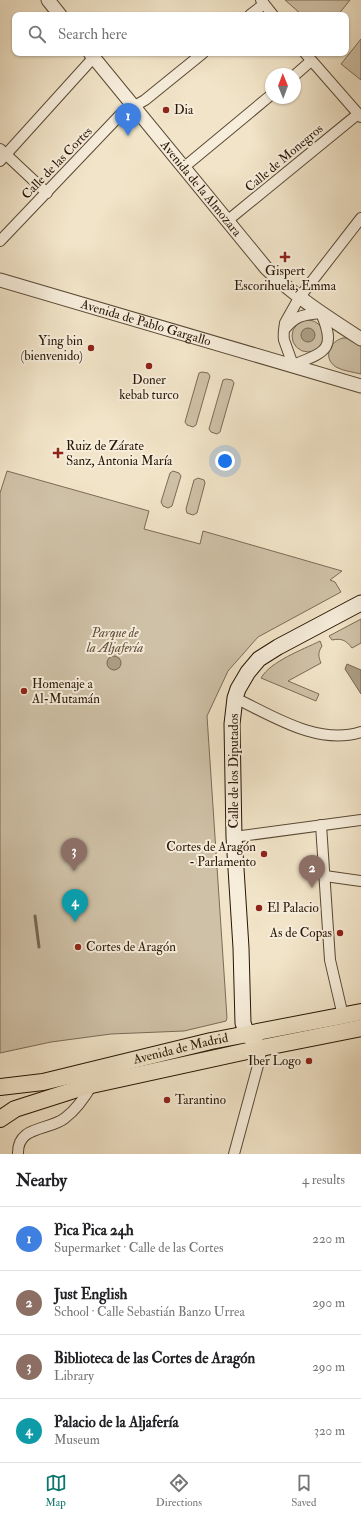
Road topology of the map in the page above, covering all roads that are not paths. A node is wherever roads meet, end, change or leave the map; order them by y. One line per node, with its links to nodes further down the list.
1 (51, 1): 3 (street)
2 (263, 2): 4 (street); 5 (street)
3 (58, 12)
4 (253, 12)
5 (271, 12)
6 (91, 56): 15 (street)
7 (93, 56): 13 (street, Avenida de la Almozara)
8 (199, 56): 13 (street, Calle de las Cortes)
9 (307, 56): 10 (street)
10 (311, 61): 11 (street); 14 (street)
11 (301, 70)
12 (265, 100): 16 (street)
13 (134, 107): 16 (street, Avenida de la Almozara); 17 (street, Calle de las Cortes)
14 (359, 115): 19 (street, Calle de Monegros)
15 (2, 155): 17 (street)
16 (183, 168): 19 (street, Avenida de la Almozara)
17 (47, 193): 20 (street, Calle de las Cortes)
18 (361, 218): 22 (street)
19 (227, 221): 22 (street, Avenida de la Almozara)
20 (0, 241)
21 (0, 280): 26 (street, Avenida de Pablo Gargallo)
22 (299, 298): 23 (street, Avenida de la Almozara); 24 (street)
23 (321, 313): 24 (street); 25 (street, Avenida de la Almozara); 26 (street)
24 (284, 330): 26 (street)
25 (361, 339)
26 (293, 365): 27 (street, Avenida de Pablo Gargallo)
27 (361, 386)
28 (361, 603): 29 (main road, Calle de los Diputados)
29 (235, 698): 30 (street); 33 (main road, Calle de los Diputados)
30 (361, 732)
31 (361, 820): 32 (street)
32 (322, 825): 33 (street); 34 (street)
33 (234, 837): 39 (main road, Calle de los Diputados)
34 (325, 876): 35 (street); 37 (street)
35 (361, 881)
36 (361, 1012): 37 (main road, Avenida de Madrid)
37 (342, 1016): 39 (main road, Avenida de Madrid)
38 (361, 1028): 40 (main road, Avenida de Madrid)
39 (247, 1034): 40 (main road); 42 (main road, Avenida de Madrid)
40 (261, 1048): 41 (main road, Avenida de Madrid); 45 (street)
41 (92, 1085): 43 (main road, Avenida de Madrid); 44 (street)
42 (0, 1087)
43 (0, 1119)
44 (17, 1153)
45 (234, 1154)

